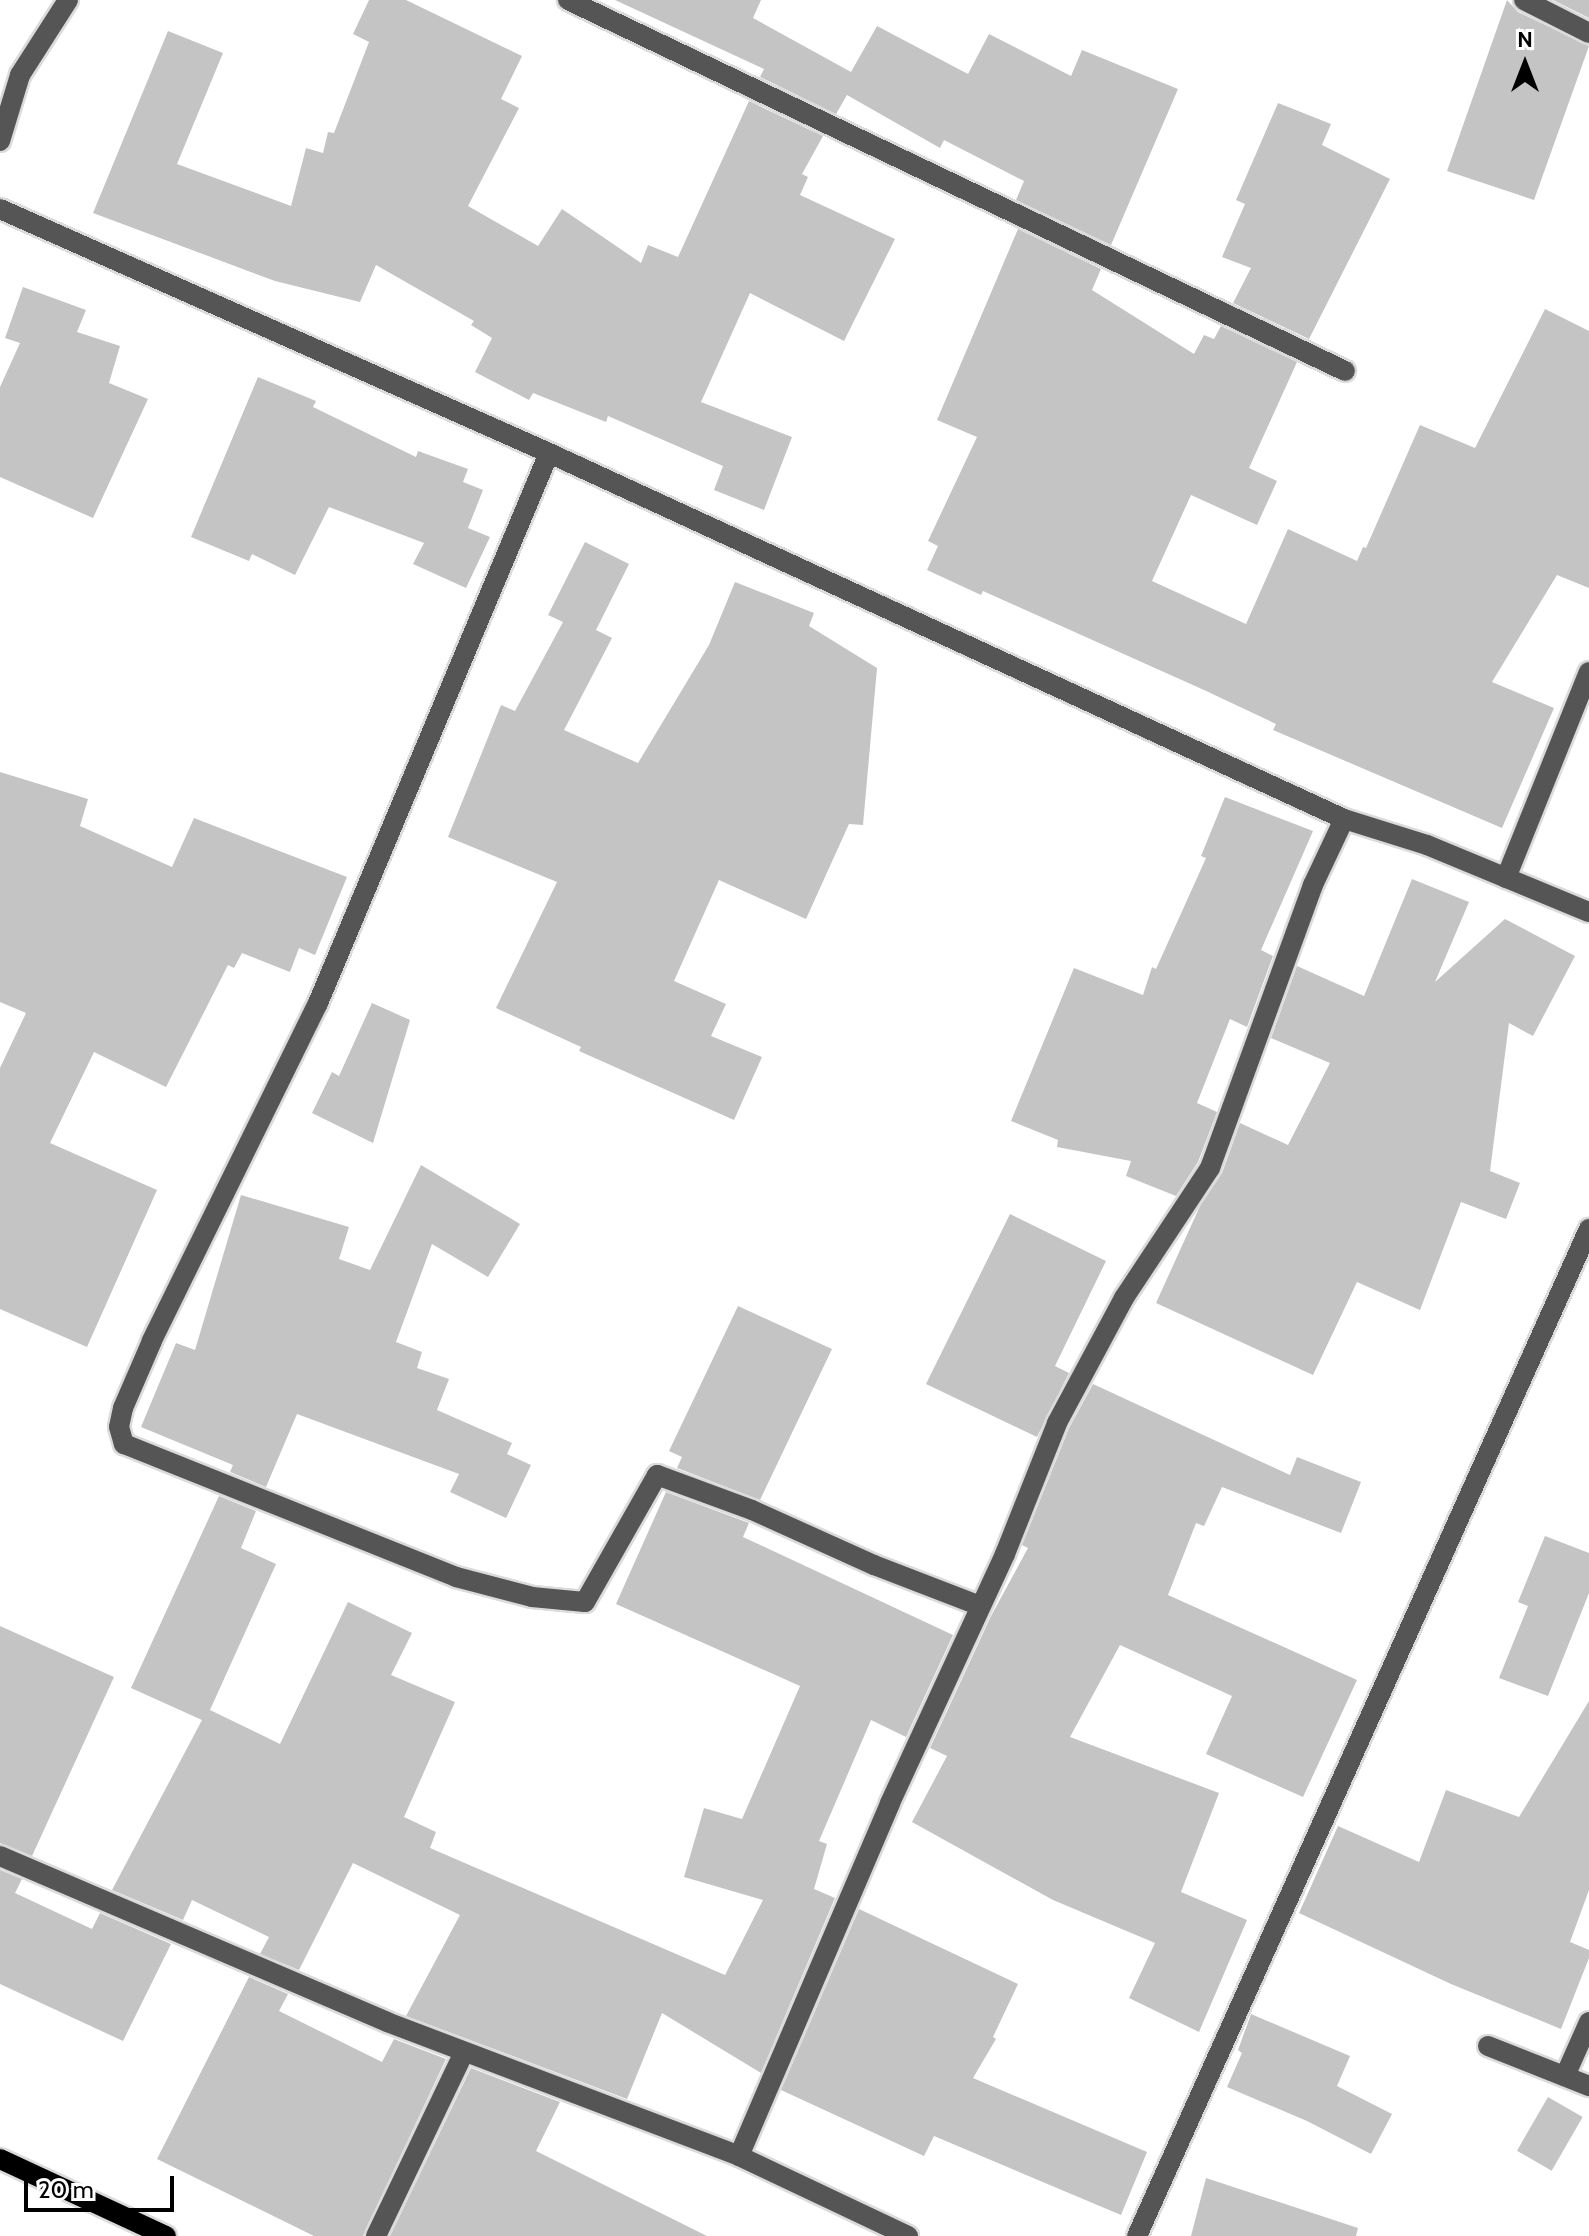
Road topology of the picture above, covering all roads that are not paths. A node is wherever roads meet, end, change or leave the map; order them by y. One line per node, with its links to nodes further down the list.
1 (68, 0): 5 (street)
2 (568, 0): 7 (street)
3 (1524, 0): 4 (street)
4 (1589, 33)
5 (0, 141)
6 (0, 209): 8 (street)
7 (1345, 371)
8 (549, 453): 10 (street); 14 (street)
9 (1589, 672): 11 (street)
10 (1344, 819): 11 (street); 14 (street)
11 (1506, 878): 12 (street)
12 (1589, 912)
13 (1589, 1229): 26 (street)
14 (980, 1606): 21 (street)
15 (0, 1856): 18 (street)
16 (1589, 2022): 19 (street)
17 (1488, 2046): 19 (street)
18 (464, 2052): 21 (street); 24 (street)
19 (1565, 2076): 20 (street)
20 (1589, 2086)
21 (739, 2156): 25 (street)
22 (0, 2159): 23 (main road)
23 (166, 2236)
24 (376, 2236)
25 (908, 2236)
26 (1137, 2236)

